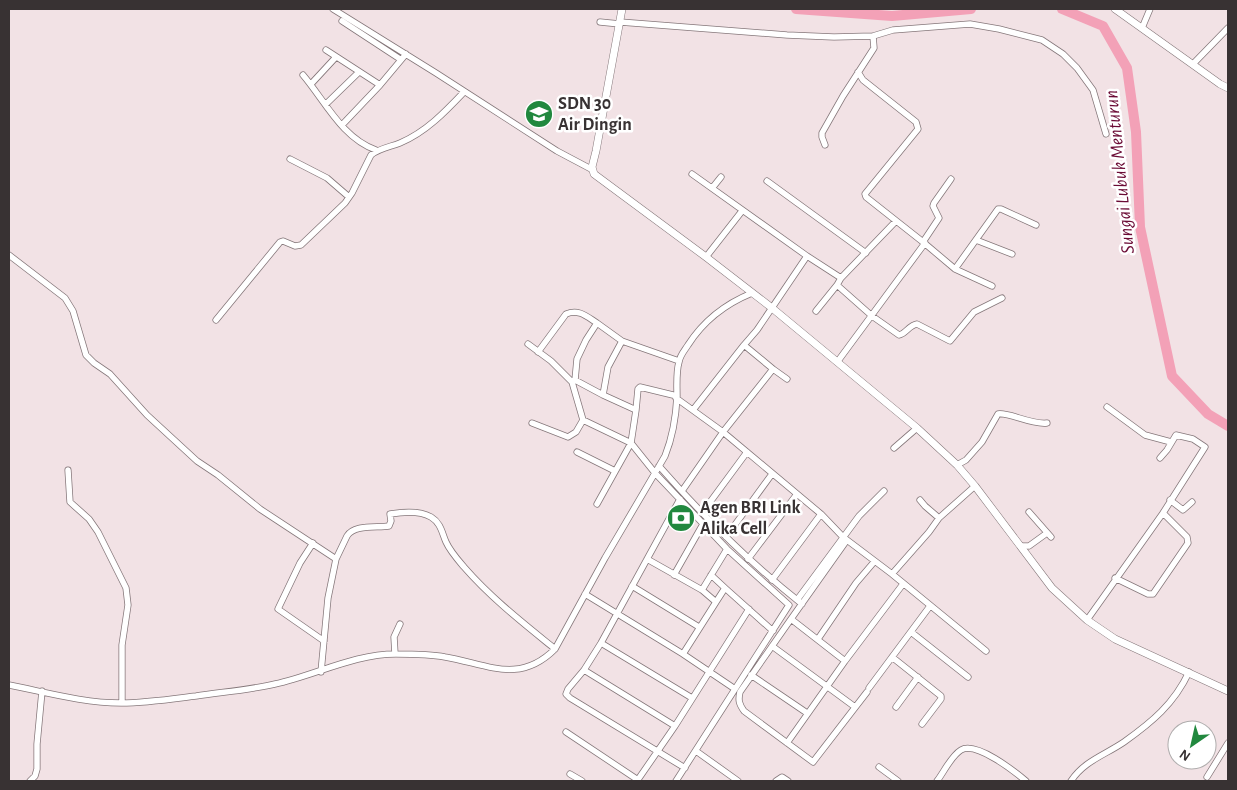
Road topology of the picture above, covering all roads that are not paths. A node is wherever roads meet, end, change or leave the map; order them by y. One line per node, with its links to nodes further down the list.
1 (333, 9): 12 (street)
2 (622, 9): 7 (street)
3 (1115, 9): 8 (street)
4 (1150, 9): 8 (street)
5 (342, 21): 14 (street)
6 (600, 22): 7 (street)
7 (620, 23): 10 (street); 29 (street)
8 (1142, 28): 15 (street)
9 (1228, 28): 15 (street)
10 (873, 36): 17 (street); 25 (street)
11 (326, 50): 13 (street)
12 (406, 54): 14 (street); 22 (street)
13 (336, 58): 16 (street); 19 (street)
14 (400, 59): 20 (street)
15 (1193, 64): 21 (street)
16 (359, 72): 20 (street); 23 (street)
17 (858, 72): 26 (street); 37 (street)
18 (303, 75): 19 (street)
19 (311, 84): 23 (street)
20 (380, 85): 24 (street)
21 (1228, 88)
22 (464, 92): 27 (street); 29 (street)
23 (326, 104): 24 (street)
24 (342, 125): 27 (street)
25 (1106, 134)
26 (825, 145)
27 (376, 150): 35 (street)
28 (290, 159): 35 (street)
29 (592, 169): 45 (street)
30 (692, 174): 34 (street)
31 (721, 176): 34 (street)
32 (951, 179): 40 (street)
33 (767, 181): 41 (street)
34 (713, 188): 36 (street)
35 (349, 197): 55 (street)
36 (742, 211): 44 (street); 45 (street)
37 (896, 222): 40 (street); 41 (street)
38 (1036, 225): 39 (street)
39 (976, 240): 42 (street); 46 (street)
40 (924, 243): 46 (street); 54 (street)
41 (866, 252): 47 (street)
42 (1012, 254)
43 (9, 255): 105 (street)
44 (807, 256): 47 (street); 52 (street)
45 (706, 257): 50 (street)
46 (955, 269): 49 (street)
47 (841, 278): 48 (street)
48 (837, 285): 53 (street); 54 (street)
49 (992, 286)
50 (752, 293): 52 (street); 61 (street)
51 (1002, 298): 54 (street)
52 (772, 308): 59 (street); 62 (street)
53 (816, 311)
54 (872, 316): 62 (street)
55 (216, 320)
56 (597, 323): 57 (street); 60 (street); 65 (street)
57 (622, 341): 61 (street); 66 (street)
58 (528, 344): 60 (street)
59 (744, 345): 63 (street); 70 (street)
60 (538, 352): 65 (street)
61 (679, 361): 67 (street)
62 (838, 361): 74 (street)
63 (773, 369): 64 (street); 75 (street)
64 (788, 379)
65 (573, 381): 66 (street); 71 (street)
66 (603, 395): 69 (street)
67 (676, 397): 69 (street); 70 (street); 83 (street)
68 (1107, 407): 76 (street)
69 (636, 410): 77 (street)
70 (693, 410): 75 (street)
71 (583, 420): 72 (street); 77 (street)
72 (532, 423)
73 (1047, 423): 82 (street)
74 (918, 428): 78 (street); 82 (street)
75 (723, 432): 80 (street); 89 (street)
76 (1171, 442): 81 (street); 94 (street)
77 (631, 443): 85 (street); 86 (street)
78 (894, 448)
79 (577, 452): 85 (street)
80 (747, 452): 87 (street); 98 (street)
81 (1160, 458)
82 (957, 465): 88 (street)
83 (659, 466): 86 (street); 89 (street)
84 (68, 470): 156 (street)
85 (615, 471): 96 (street)
86 (655, 473): 92 (street); 121 (street)
87 (772, 474): 91 (street); 103 (street)
88 (975, 486): 101 (street); 106 (street)
89 (682, 491): 98 (street)
90 (884, 491): 104 (street)
91 (797, 494): 100 (street); 110 (street)
92 (680, 500): 102 (street); 109 (street)
93 (920, 500): 101 (street)
94 (1170, 500): 95 (street); 99 (street)
95 (1192, 502)
96 (597, 504)
97 (1029, 512): 106 (street)
98 (702, 513): 103 (street)
99 (1163, 513): 115 (street); 115 (street)
100 (820, 514): 104 (street); 116 (street)
101 (940, 518): 112 (street)
102 (703, 524): 107 (street); 113 (street)
103 (726, 537): 110 (street)
104 (845, 539): 111 (street); 123 (street)
105 (313, 543): 108 (street); 134 (street)
106 (1021, 546): 128 (street)
107 (726, 548): 114 (street); 131 (street)
108 (336, 558): 134 (street); 137 (street)
109 (647, 559): 113 (street); 118 (street)
110 (748, 559): 116 (street)
111 (874, 562): 112 (street); 133 (street)
112 (892, 574): 117 (street)
113 (674, 575): 120 (street)
114 (711, 575): 119 (street); 120 (street)
115 (1115, 578): 128 (street)
116 (772, 580): 123 (street)
117 (903, 584): 124 (street); 142 (street)
118 (632, 586): 126 (street); 130 (street)
119 (726, 588): 122 (street); 125 (street)
120 (702, 590): 122 (street)
121 (585, 594): 126 (street); 137 (street)
122 (716, 602): 130 (street)
123 (800, 602): 127 (street)
124 (930, 606): 132 (street); 138 (street)
125 (749, 609): 131 (street); 145 (street)
126 (617, 613): 135 (street); 140 (street)
127 (791, 619): 133 (street); 136 (street)
128 (1087, 620): 146 (street)
129 (400, 624): 139 (street)
130 (699, 627): 140 (street)
131 (773, 631): 152 (street)
132 (911, 632): 141 (street); 149 (street)
133 (818, 639): 142 (street)
134 (324, 641): 144 (street)
135 (600, 643): 143 (street); 155 (street)
136 (772, 646): 147 (street); 151 (street)
137 (555, 649): 139 (street)
138 (986, 650)
139 (395, 654): 144 (street)
140 (683, 654): 145 (street)
141 (892, 657): 148 (street); 157 (street)
142 (845, 661): 151 (street)
143 (584, 670): 161 (street); 166 (street)
144 (321, 672): 156 (street)
145 (710, 672): 152 (street); 155 (street)
146 (1189, 672): 153 (street); 181 (street)
147 (752, 675): 159 (street); 163 (street)
148 (918, 676): 158 (street); 160 (street)
149 (968, 677)
150 (9, 684): 154 (street)
151 (827, 686): 157 (street); 159 (street)
152 (736, 689): 165 (street)
153 (1228, 690)
154 (42, 692): 156 (street); 171 (street)
155 (692, 698): 161 (street)
156 (122, 703)
157 (856, 707): 163 (street)
158 (896, 707)
159 (807, 714): 163 (street)
160 (922, 724)
161 (675, 726): 166 (street)
162 (566, 732): 173 (street)
163 (787, 743)
164 (1228, 744): 170 (street)
165 (696, 751): 168 (street); 175 (street)
166 (658, 752): 168 (street); 173 (street)
167 (879, 767): 178 (street)
168 (685, 768): 174 (street)
169 (570, 774): 172 (street)
170 (1207, 777)
171 (30, 781)
172 (582, 781)
173 (637, 781)
174 (676, 781)
175 (738, 781)
176 (776, 781): 177 (street)
177 (788, 781)
178 (898, 781)
179 (937, 781): 180 (street)
180 (1026, 781)
181 (1071, 781)

